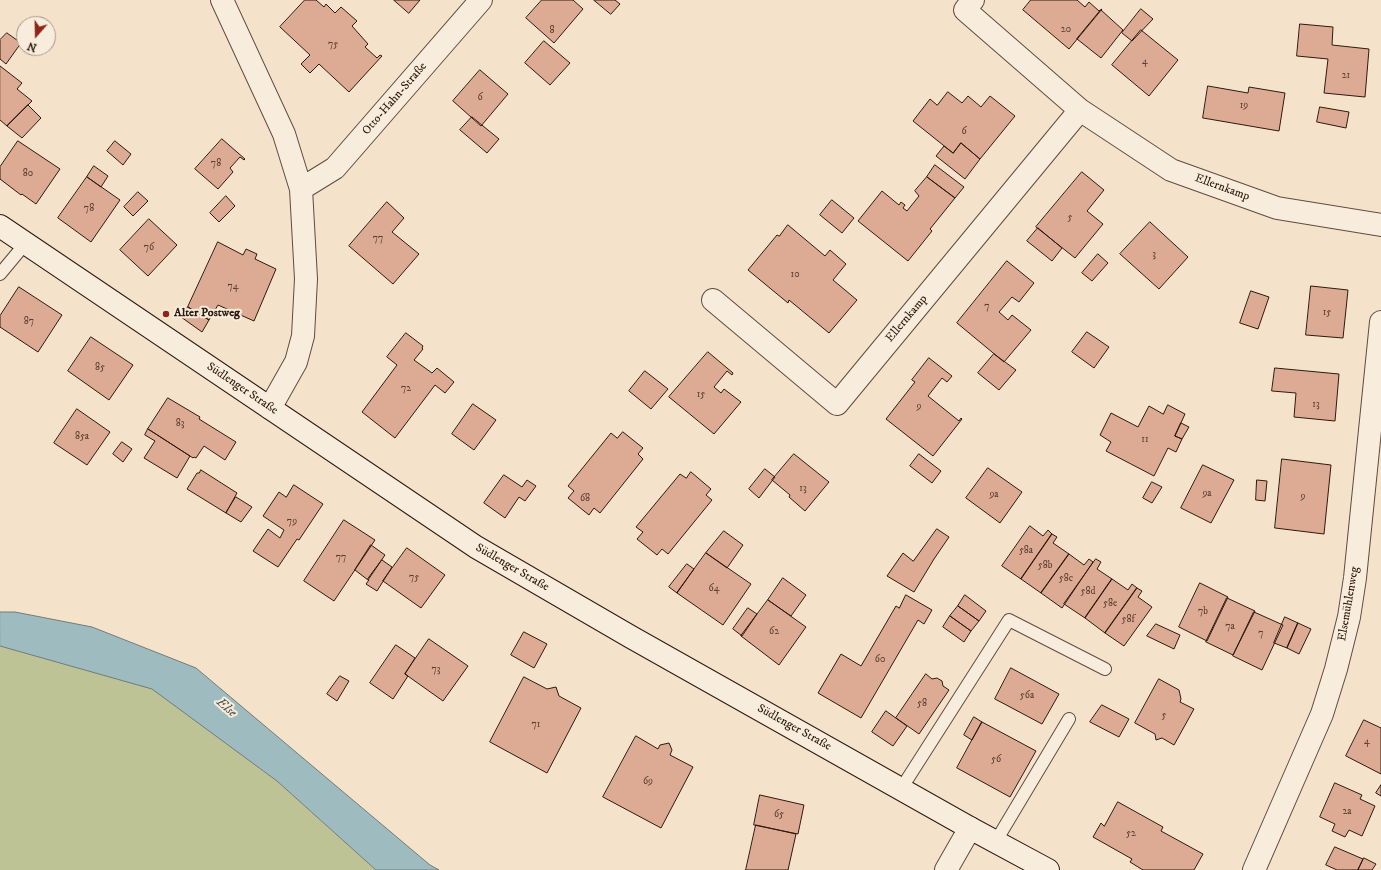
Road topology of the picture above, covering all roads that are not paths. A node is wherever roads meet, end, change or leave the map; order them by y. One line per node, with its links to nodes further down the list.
1 (222, 0): 5 (street)
2 (481, 0): 5 (street, Otto-Hahn-Straße)
3 (973, 0): 4 (street, Ellernkamp)
4 (1080, 110): 6 (street, Ellernkamp); 10 (street, Ellernkamp)
5 (302, 189): 12 (street)
6 (1381, 225)
7 (0, 226): 8 (street, Südlenger Straße)
8 (25, 244): 9 (lane); 12 (street, Südlenger Straße)
9 (0, 274)
10 (713, 300)
11 (1381, 322): 20 (street, Elsemühlenweg)
12 (270, 408): 15 (street, Südlenger Straße)
13 (1105, 669): 15 (lane)
14 (1069, 719): 17 (lane)
15 (901, 789): 16 (street, Südlenger Straße)
16 (970, 828): 17 (street, Südlenger Straße); 18 (street)
17 (996, 842): 19 (street, Südlenger Straße)
18 (946, 870)
19 (1048, 870)
20 (1254, 870)

